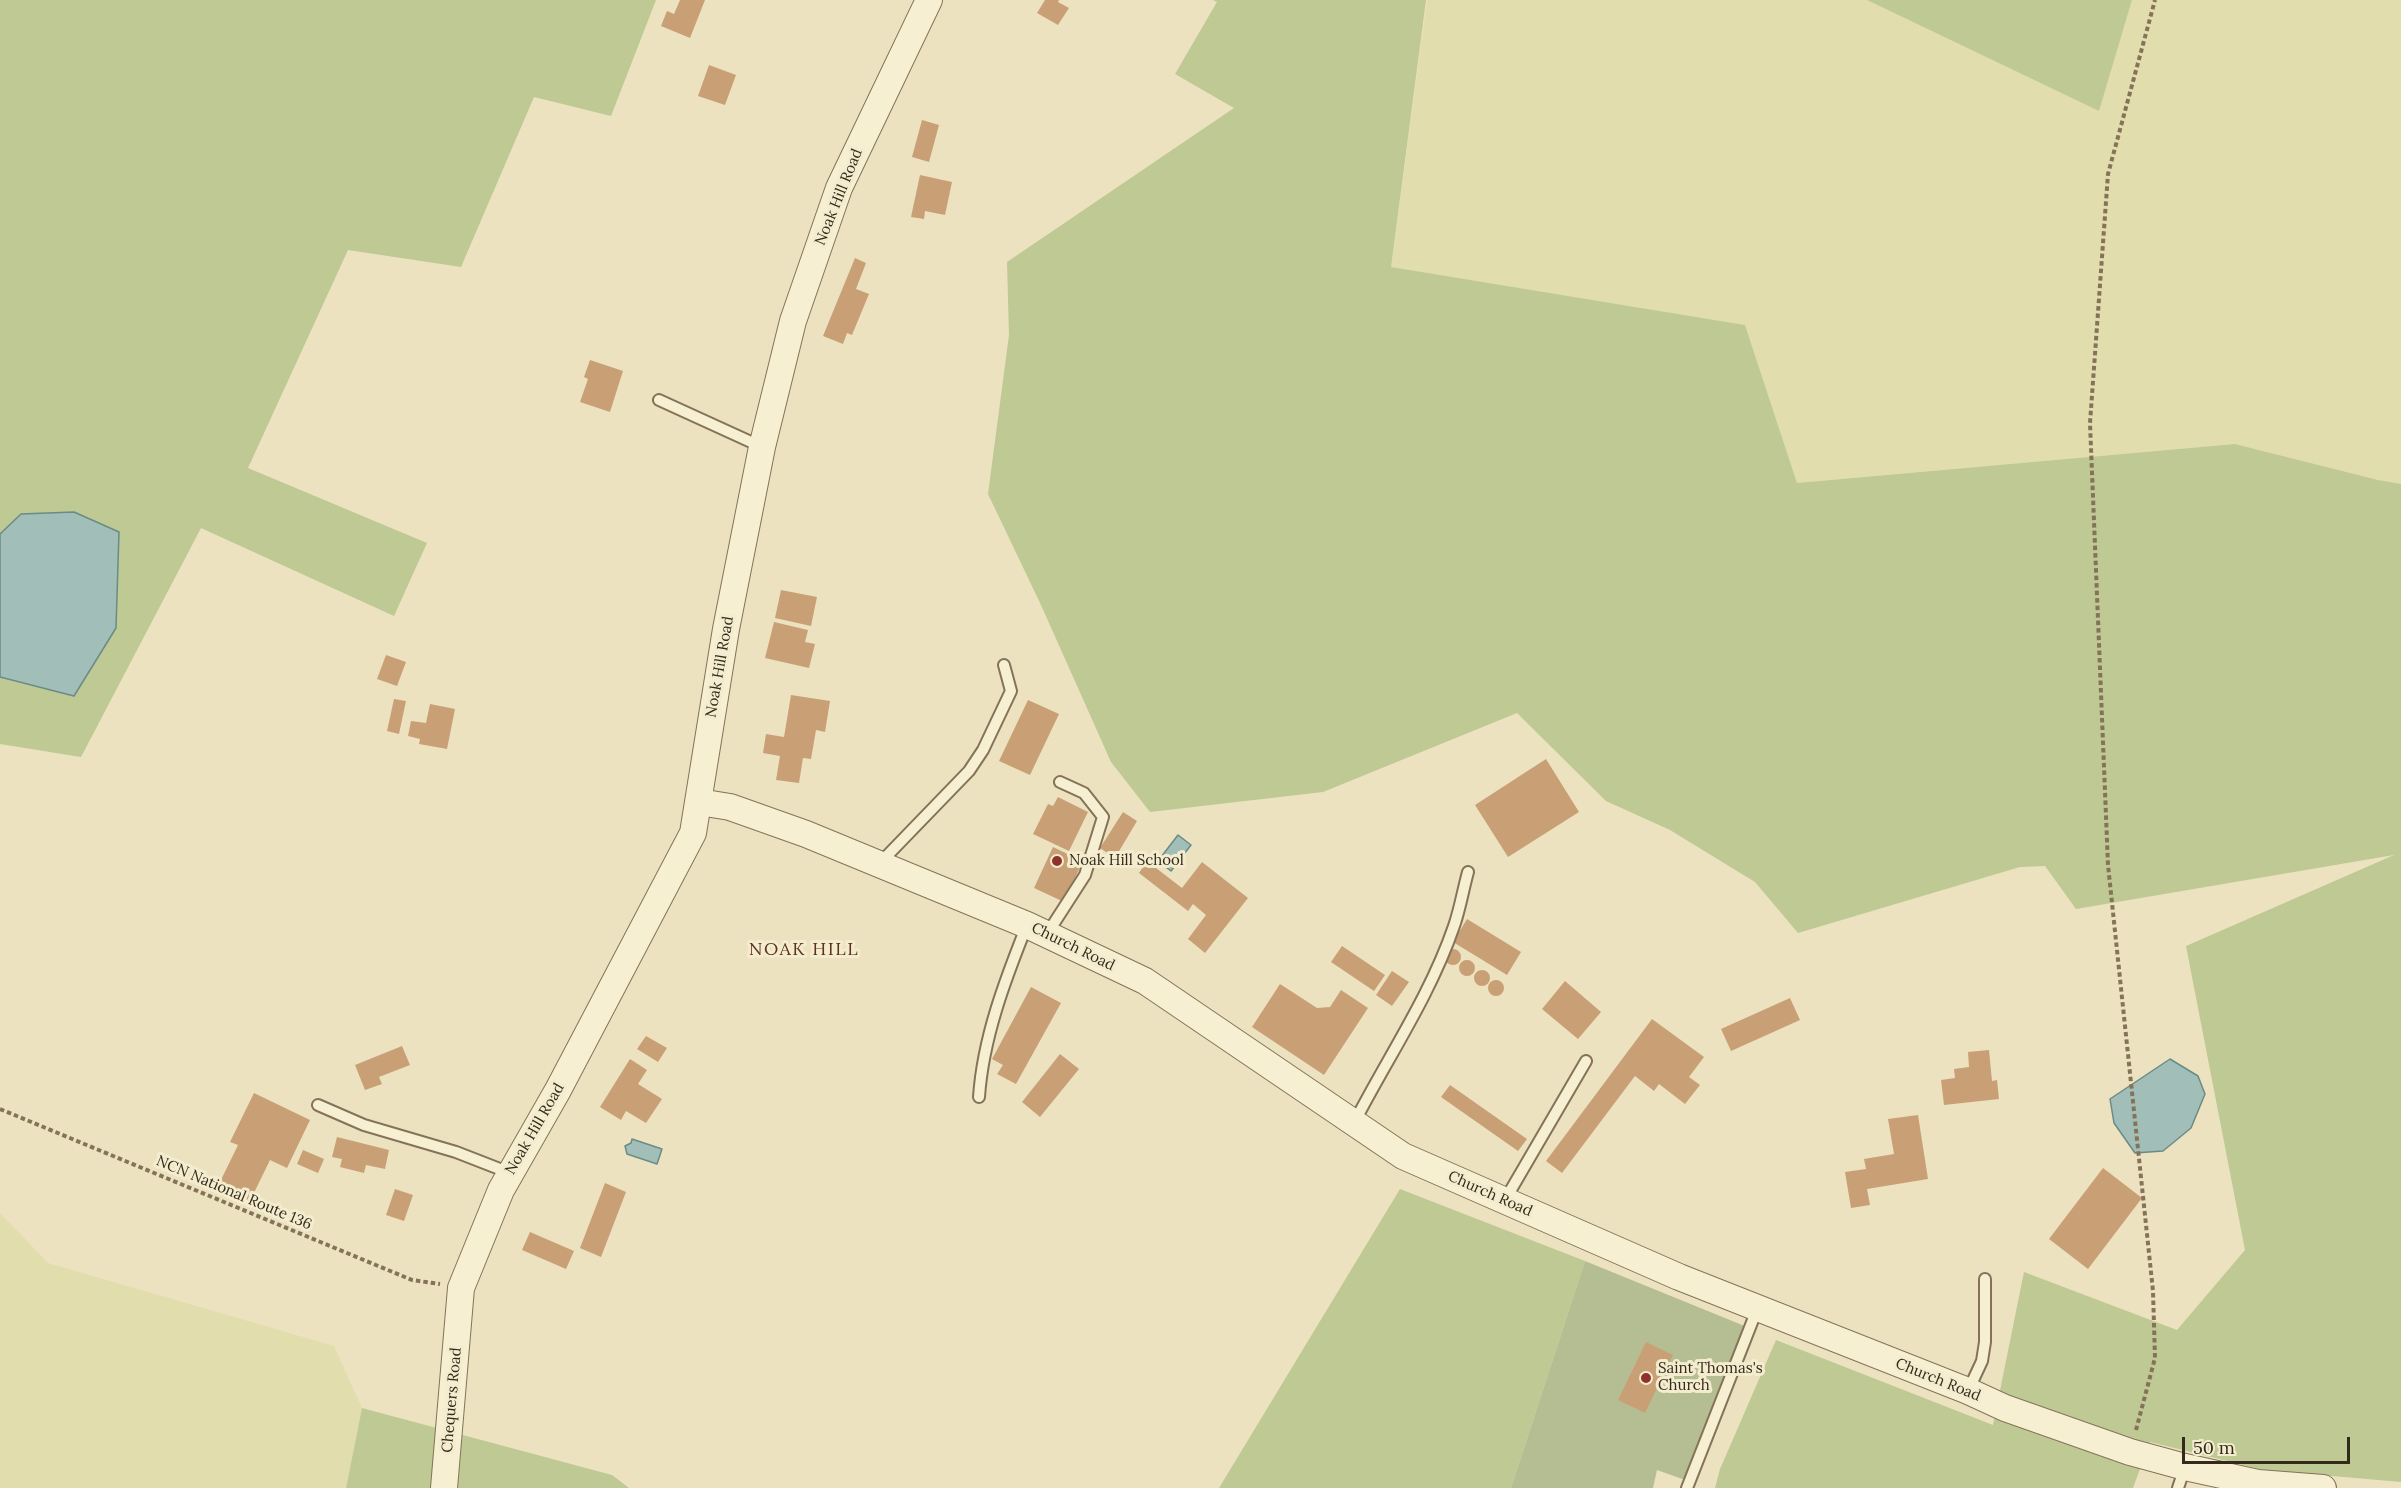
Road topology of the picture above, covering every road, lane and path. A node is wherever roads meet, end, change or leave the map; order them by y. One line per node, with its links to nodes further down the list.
1 (929, 0): 4 (street, Noak Hill Road)
2 (2155, 0): 22 (path)
3 (659, 400): 4 (lane)
4 (762, 447): 7 (street, Noak Hill Road)
5 (1004, 665): 8 (lane)
6 (1059, 782): 10 (lane)
7 (699, 802): 8 (street, Church Road); 16 (street, Noak Hill Road)
8 (879, 864): 10 (street, Church Road)
9 (1468, 872): 15 (lane)
10 (1037, 929): 12 (lane); 15 (street, Church Road)
11 (1586, 1061): 17 (lane)
12 (979, 1097)
13 (318, 1105): 16 (lane)
14 (0, 1109): 19 (path, NCN National Route 136)
15 (1354, 1123): 17 (street, Church Road)
16 (511, 1173): 19 (street, Noak Hill Road)
17 (1505, 1200): 20 (street, Church Road)
18 (1985, 1279): 21 (lane)
19 (460, 1300): 24 (street, Chequers Road)
20 (1758, 1307): 21 (street, Church Road); 25 (lane)
21 (1968, 1391): 22 (street, Church Road)
22 (2130, 1452): 23 (street, Church Road)
23 (2181, 1478): 26 (street, Church Road)
24 (444, 1488)
25 (1687, 1488)
26 (2323, 1488)

